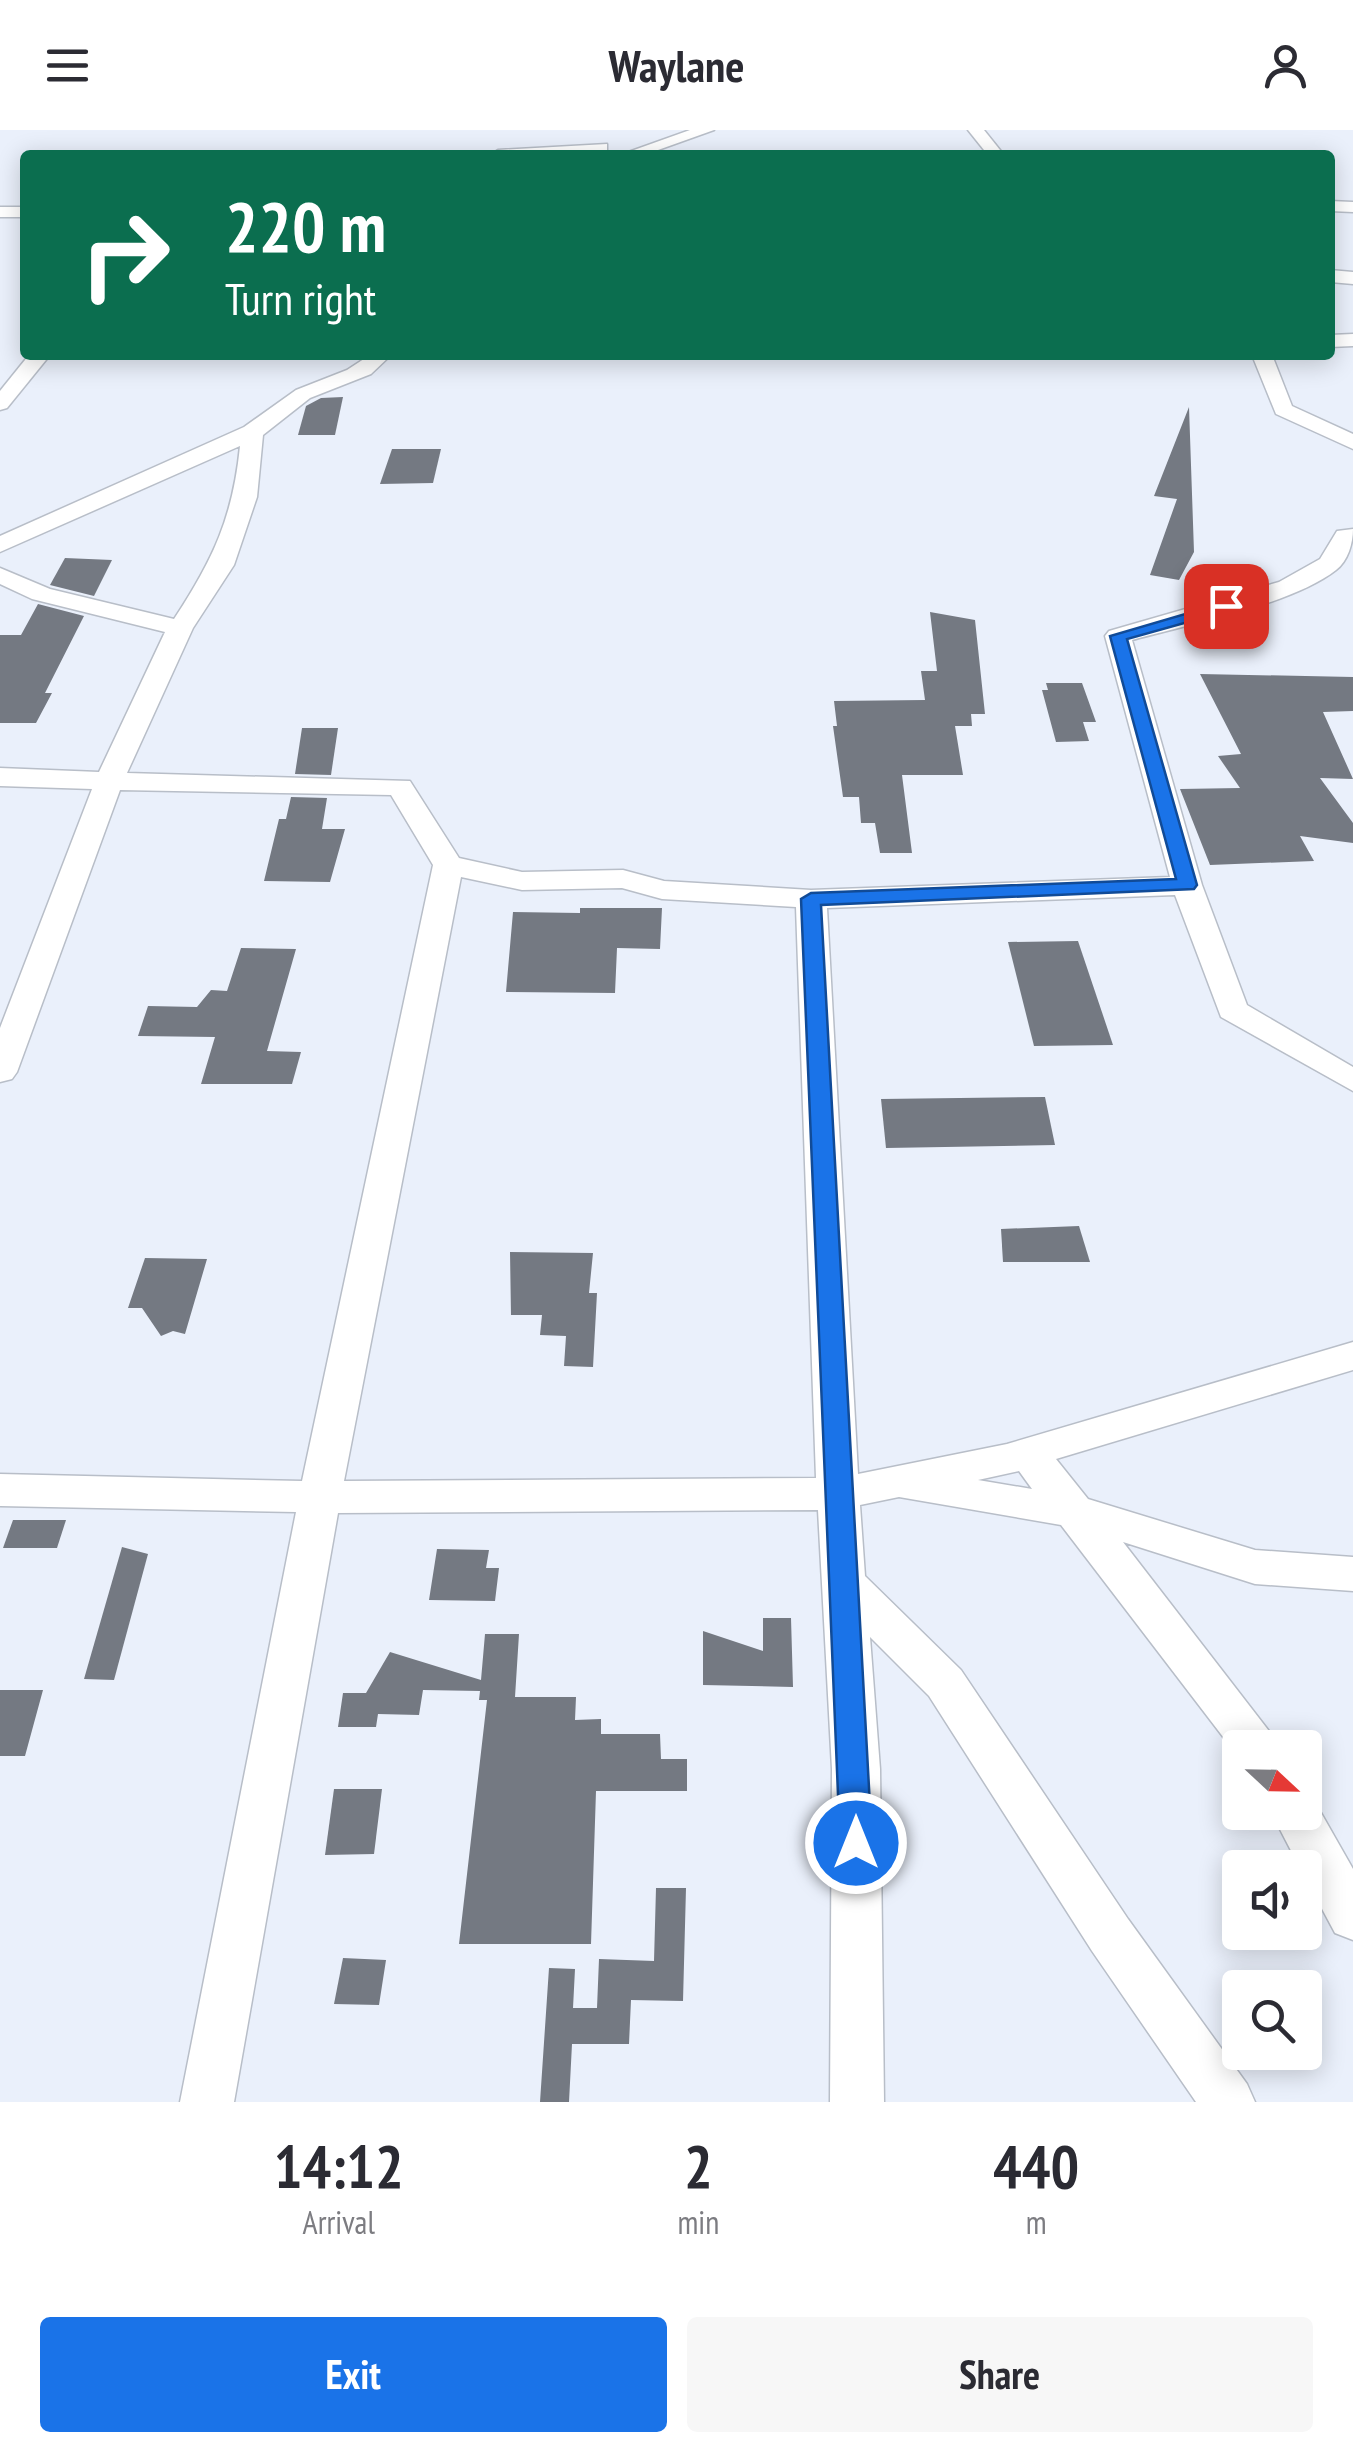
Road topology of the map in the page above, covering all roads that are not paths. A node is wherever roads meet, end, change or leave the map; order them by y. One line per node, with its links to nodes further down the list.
1 (706, 130): 5 (street)
2 (976, 130): 6 (street)
3 (601, 147): 4 (street)
4 (562, 150)
5 (644, 150)
6 (992, 150)
7 (36, 360): 10 (street)
8 (377, 360): 13 (street)
9 (1264, 360): 11 (street)
10 (0, 404)
11 (1288, 412): 12 (street); 14 (street)
12 (1353, 420)
13 (252, 432): 16 (street); 18 (street)
14 (1353, 442)
15 (1353, 536): 22 (street)
16 (0, 545)
17 (0, 574): 18 (street)
18 (180, 628): 20 (street)
19 (0, 778): 20 (street)
20 (110, 781): 21 (street); 24 (street)
21 (448, 865): 23 (street); 31 (street)
22 (1187, 885): 23 (street); 25 (street)
23 (811, 899): 30 (street)
24 (0, 1072)
25 (1353, 1081)
26 (1353, 1356): 27 (street)
27 (1028, 1453): 28 (street); 32 (street)
28 (893, 1483): 30 (street); 32 (street)
29 (0, 1490): 31 (street)
30 (838, 1494): 31 (street); 34 (street)
31 (320, 1497): 38 (street)
32 (1078, 1512): 33 (street); 35 (street)
33 (1353, 1574)
34 (843, 1582): 39 (street); 40 (street)
35 (1245, 1730)
36 (1305, 1830): 37 (street)
37 (1353, 1917)
38 (207, 2102)
39 (857, 2102)
40 (1228, 2102)

